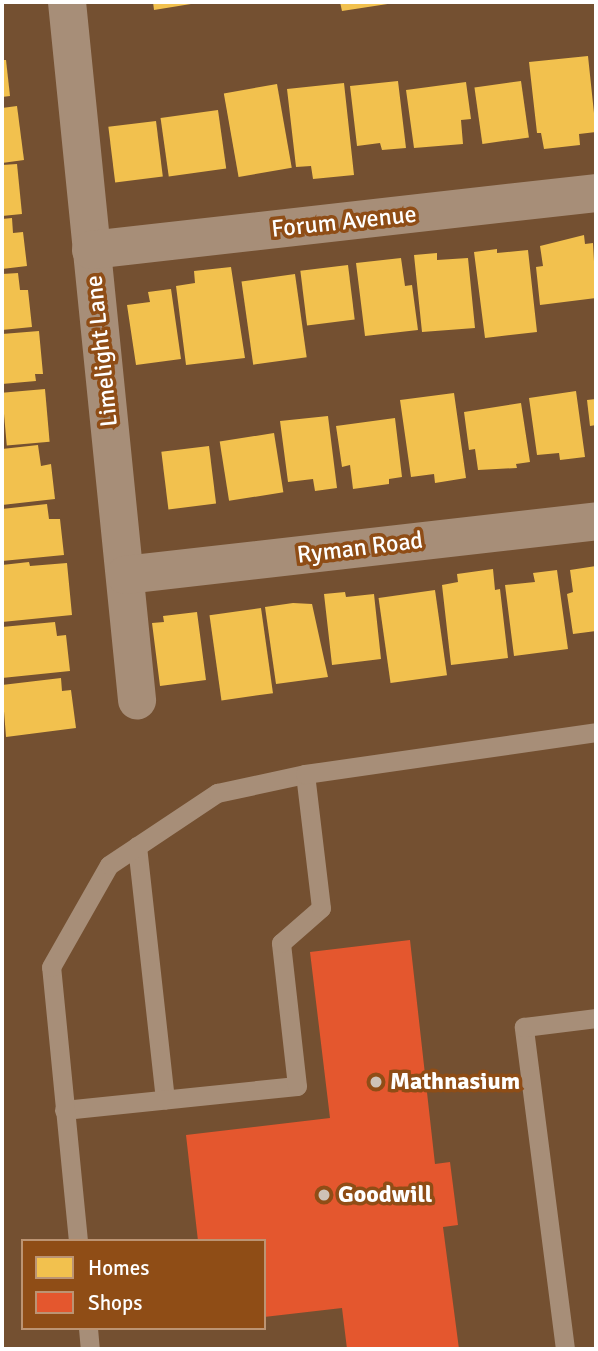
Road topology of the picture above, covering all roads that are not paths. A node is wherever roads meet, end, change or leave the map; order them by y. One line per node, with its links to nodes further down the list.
1 (67, 2): 3 (street, Limelight Lane)
2 (596, 193): 3 (street, Forum Avenue)
3 (92, 250): 5 (street, Limelight Lane)
4 (596, 521): 5 (street, Ryman Road)
5 (125, 575): 6 (street, Limelight Lane)
6 (137, 700)
7 (596, 732): 8 (lane)
8 (305, 774): 9 (lane); 11 (lane)
9 (138, 846): 11 (lane); 12 (lane)
10 (596, 1018): 16 (lane)
11 (165, 1099): 12 (lane)
12 (64, 1110): 13 (lane)
13 (78, 1239)
14 (88, 1330): 15 (lane)
15 (90, 1349)
16 (565, 1349)

